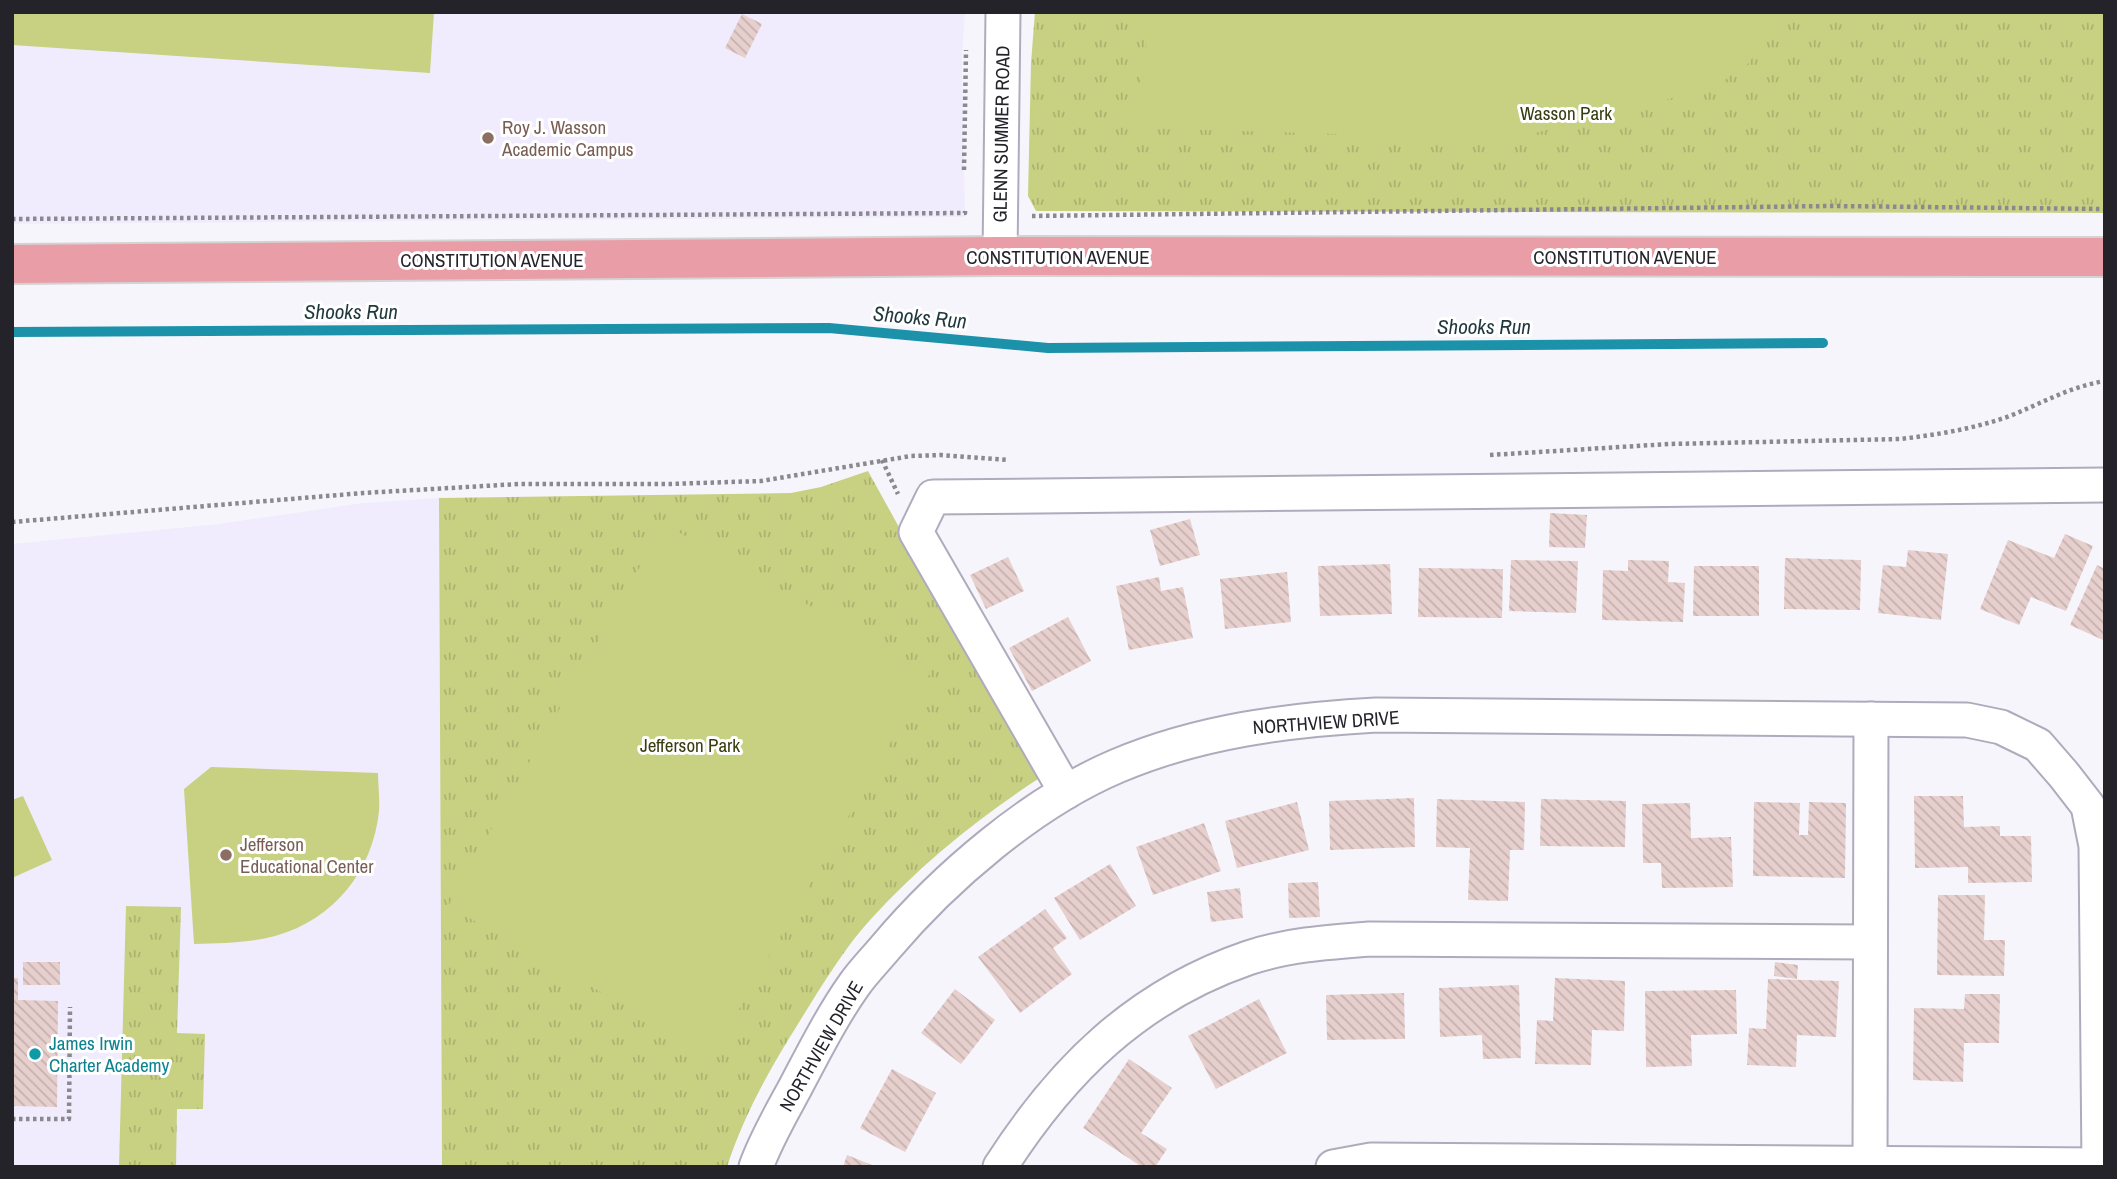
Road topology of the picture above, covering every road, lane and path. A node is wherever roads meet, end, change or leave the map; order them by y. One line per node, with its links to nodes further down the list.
1 (1003, 12): 7 (street, GLENN SUMMER ROAD)
2 (966, 47): 3 (path)
3 (964, 174)
4 (964, 200): 6 (path)
5 (2105, 209): 7 (path)
6 (965, 213): 7 (path); 8 (path)
7 (1000, 216): 9 (street, GLENN SUMMER ROAD)
8 (12, 219)
9 (1000, 256): 10 (main road, CONSTITUTION AVENUE); 11 (main road, CONSTITUTION AVENUE)
10 (2105, 257)
11 (12, 264)
12 (2105, 485): 14 (street)
13 (1871, 719): 14 (street, NORTHVIEW DRIVE); 15 (street); 19 (street, NORTHVIEW DRIVE)
14 (1066, 792): 20 (street, NORTHVIEW DRIVE)
15 (1870, 942): 18 (street); 21 (street)
16 (70, 1007): 17 (path)
17 (12, 1119)
18 (1870, 1165): 19 (street); 22 (street)
19 (2099, 1166)
20 (756, 1167)
21 (1000, 1167)
22 (1333, 1167)

